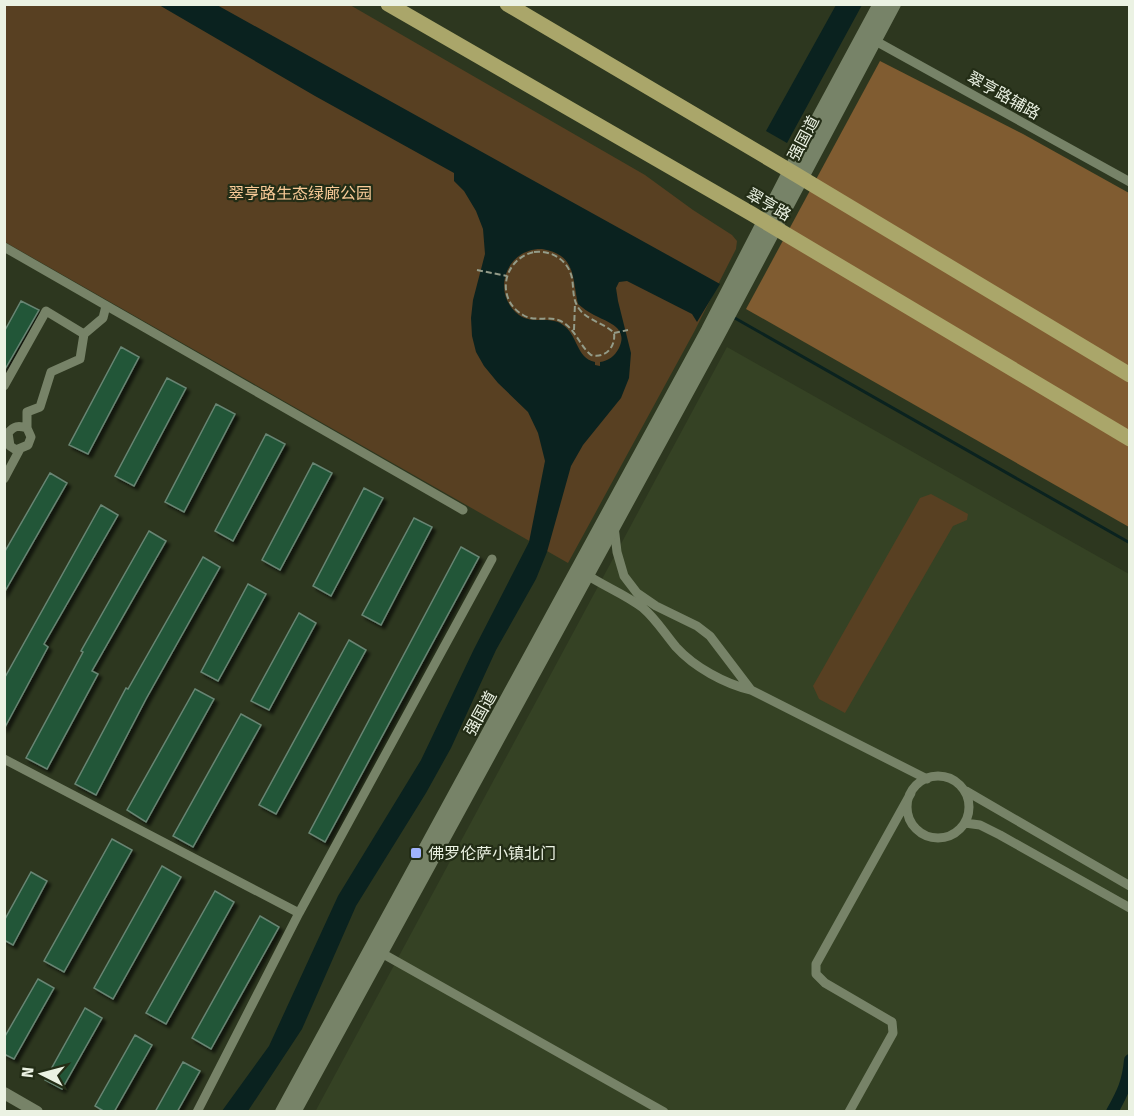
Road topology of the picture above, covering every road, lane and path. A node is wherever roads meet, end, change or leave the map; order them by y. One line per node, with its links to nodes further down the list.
1 (388, 4): 8 (main road, 翠亨路)
2 (507, 4): 6 (main road)
3 (880, 4): 5 (main road, 强国道)
4 (894, 4): 5 (main road, 强国道)
5 (869, 38): 6 (main road, 强国道); 7 (street, 翠亨路辅路)
6 (791, 171): 8 (main road, 强国道); 19 (main road)
7 (1130, 182)
8 (763, 221): 18 (main road, 强国道); 22 (main road, 翠亨路)
9 (4, 248): 13 (street)
10 (478, 270): 11 (path)
11 (507, 276): 12 (path); 15 (path)
12 (574, 300): 15 (path); 16 (path)
13 (106, 306): 17 (street); 25 (street)
14 (628, 330): 16 (path)
15 (573, 332): 16 (path)
16 (616, 333)
17 (84, 334): 20 (street); 21 (street)
18 (713, 334): 26 (main road, 强国道); 28 (main road, 强国道)
19 (1130, 375)
20 (4, 386)
21 (27, 428): 23 (street); 23 (street)
22 (1130, 439)
23 (20, 449): 24 (street)
24 (4, 479)
25 (463, 510)
26 (614, 526): 28 (main road, 强国道); 29 (street)
27 (492, 559): 37 (street)
28 (582, 572): 29 (street); 38 (main road, 强国道)
29 (751, 690): 31 (street)
30 (4, 759): 37 (street)
31 (927, 779): 32 (street); 33 (street)
32 (964, 790): 34 (street); 35 (street)
33 (911, 793): 34 (street); 45 (street)
34 (965, 823): 36 (street)
35 (1130, 886)
36 (1130, 908)
37 (299, 913): 41 (street)
38 (376, 950): 42 (main road, 强国道); 43 (main road, 强国道); 44 (street)
39 (4, 1093): 40 (street)
40 (37, 1112)
41 (196, 1112)
42 (282, 1112)
43 (294, 1112)
44 (664, 1112)
45 (849, 1112)

